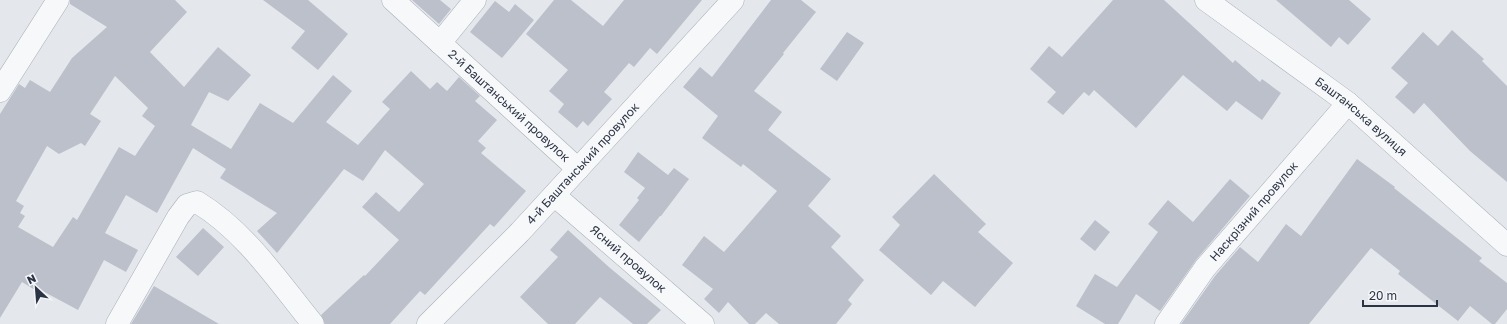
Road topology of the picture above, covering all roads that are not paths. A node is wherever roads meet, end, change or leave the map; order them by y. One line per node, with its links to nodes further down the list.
1 (58, 0): 7 (street)
2 (393, 0): 6 (street, 2-й Баштанський провулок)
3 (475, 0): 6 (street, 2-й Баштанський провулок)
4 (733, 0): 9 (street, 4-й Баштанський провулок)
5 (1206, 0): 8 (street, Баштанська вулиця)
6 (440, 43): 9 (street, 2-й Баштанський провулок)
7 (0, 91)
8 (1348, 103): 11 (street, Баштанська вулиця); 16 (street, Наскрізний провулок)
9 (578, 169): 10 (street, 4-й Баштанський провулок)
10 (554, 195): 14 (street, 4-й Баштанський провулок); 15 (street, Ясний провулок)
11 (1507, 245)
12 (117, 324): 13 (street)
13 (313, 324)
14 (428, 324)
15 (703, 324)
16 (1166, 324)

